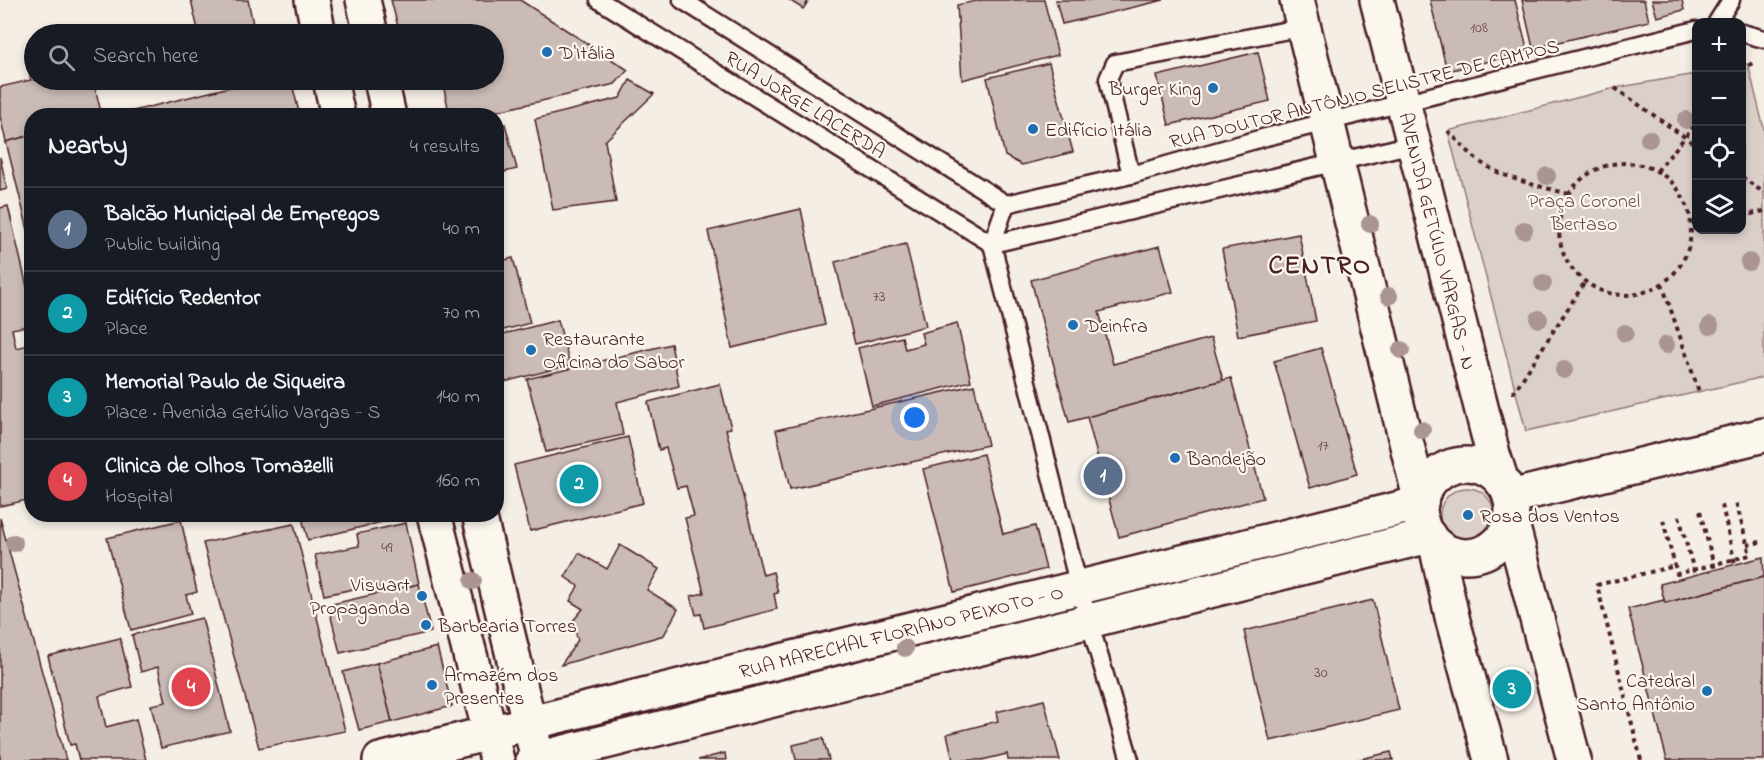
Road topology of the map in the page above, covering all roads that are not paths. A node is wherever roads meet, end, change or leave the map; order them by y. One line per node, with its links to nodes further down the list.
1 (312, 0): 9 (street)
2 (363, 0): 10 (street)
3 (599, 0): 24 (lane, RUA JORGE LACERDA)
4 (682, 0): 23 (lane, RUA JORGE LACERDA)
5 (1377, 0): 16 (street, AVENIDA GETÚLIO VARGAS - N)
6 (1731, 0): 8 (lane)
7 (1300, 13): 19 (street); 22 (lane)
8 (1720, 18)
9 (317, 24)
10 (368, 24)
11 (1692, 31): 16 (lane, RUA DOUTOR ANTÔNIO SELISTRE DE CAMPOS)
12 (1746, 34): 13 (lane)
13 (1764, 39)
14 (332, 90): 17 (street)
15 (383, 90): 18 (street)
16 (1402, 104): 19 (lane, RUA DOUTOR ANTÔNIO SELISTRE DE CAMPOS); 20 (street, AVENIDA GETÚLIO VARGAS - N)
17 (336, 108)
18 (387, 108)
19 (1327, 121): 21 (street); 22 (lane, RUA DOUTOR ANTÔNIO SELISTRE DE CAMPOS)
20 (1413, 144): 21 (lane); 26 (street, AVENIDA GETÚLIO VARGAS - N)
21 (1337, 162): 24 (lane); 27 (street)
22 (1131, 175): 23 (lane, RUA DOUTOR ANTÔNIO SELISTRE DE CAMPOS)
23 (1006, 204): 24 (lane)
24 (992, 244): 31 (lane)
25 (1764, 435): 26 (street)
26 (1508, 500): 27 (street); 30 (street); 39 (street, AVENIDA GETÚLIO VARGAS - N)
27 (1421, 502): 30 (street); 31 (street, RUA MARECHAL FLORIANO PEIXOTO - O)
28 (436, 522): 34 (street)
29 (482, 522): 33 (street)
30 (1432, 541): 32 (street, RUA MARECHAL FLORIANO PEIXOTO - O); 38 (street)
31 (1079, 587): 32 (lane); 33 (street, RUA MARECHAL FLORIANO PEIXOTO - O)
32 (1089, 621): 36 (street, RUA MARECHAL FLORIANO PEIXOTO - O); 37 (lane)
33 (528, 724): 34 (street, RUA MARECHAL FLORIANO PEIXOTO - O); 36 (street)
34 (493, 746): 35 (street, RUA MARECHAL FLORIANO PEIXOTO - O)
35 (381, 760)
36 (537, 760)
37 (1130, 760)
38 (1491, 760)
39 (1574, 760)

